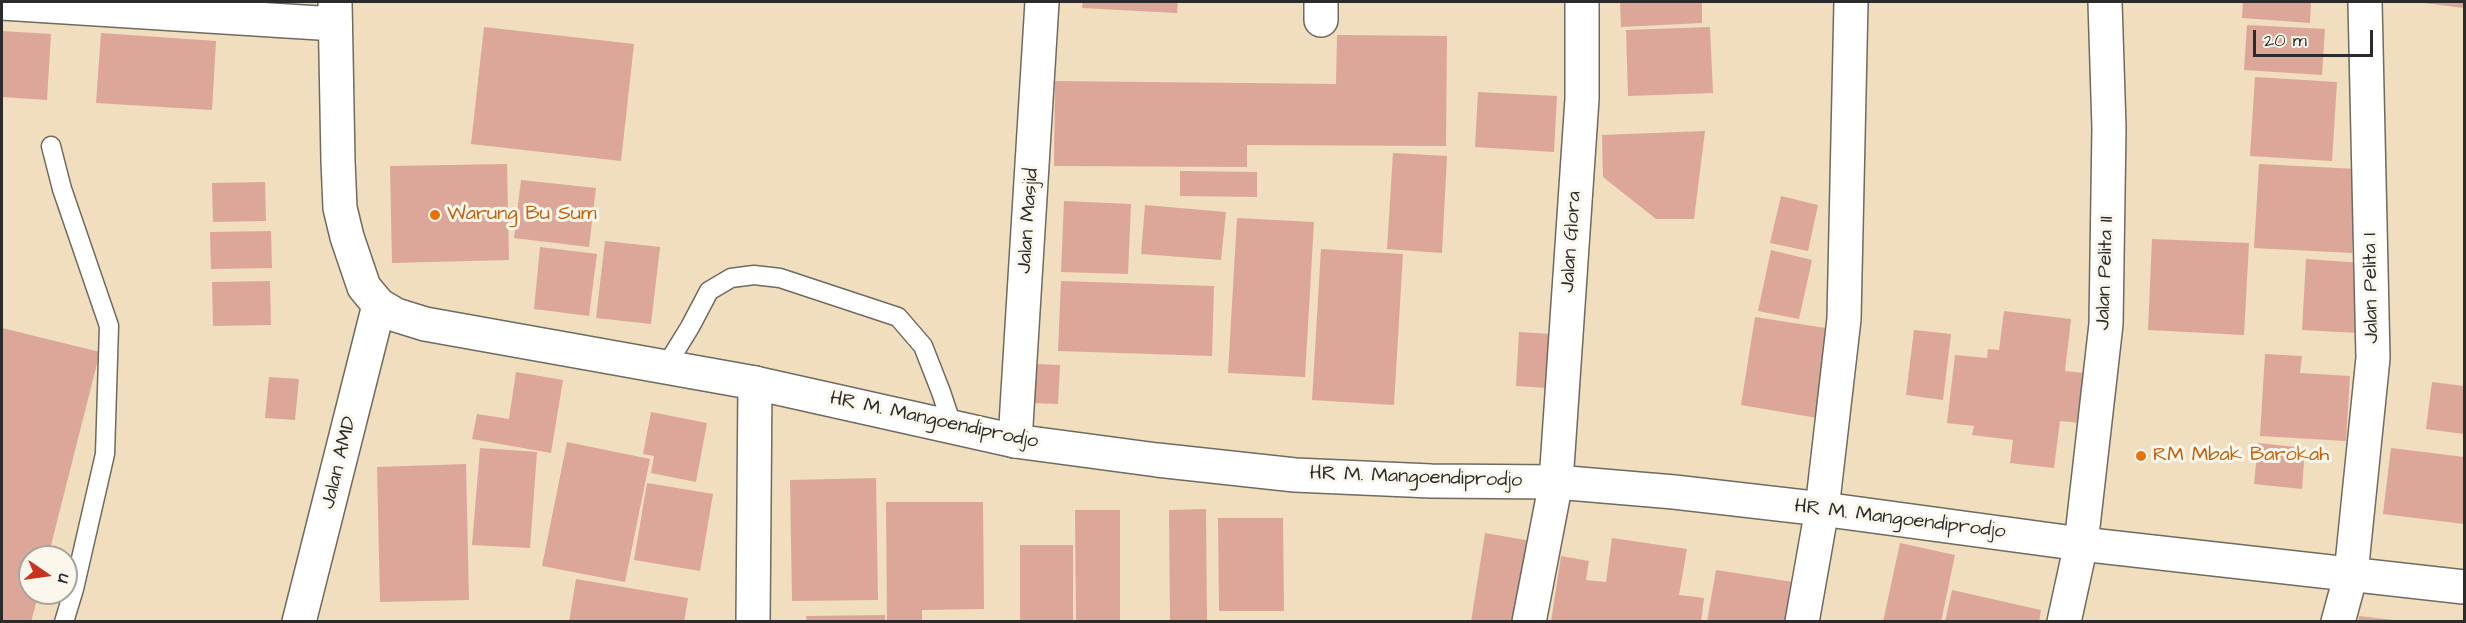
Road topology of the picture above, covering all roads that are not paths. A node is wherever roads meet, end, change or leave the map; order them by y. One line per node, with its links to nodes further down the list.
1 (1042, 2): 13 (street, Jalan Masjid)
2 (1582, 2): 14 (street, Jalan Glora)
3 (1851, 2): 15 (street)
4 (2104, 2): 16 (street, Jalan Pelita II)
5 (2365, 2): 17 (street, Jalan Pelita I)
6 (2, 3): 7 (street)
7 (335, 13): 9 (street)
8 (51, 146): 19 (lane)
9 (379, 305): 10 (street, HR M. Mangoendiprodjo); 20 (street, Jalan AMD)
10 (666, 366): 11 (street, HR M. Mangoendiprodjo); 12 (lane)
11 (755, 383): 12 (street, HR M. Mangoendiprodjo); 21 (street)
12 (953, 428): 13 (street, HR M. Mangoendiprodjo)
13 (1015, 441): 14 (street, HR M. Mangoendiprodjo)
14 (1556, 482): 15 (street, HR M. Mangoendiprodjo); 22 (street, Jalan Glora)
15 (1822, 509): 16 (street, HR M. Mangoendiprodjo); 23 (street)
16 (2081, 544): 17 (street, HR M. Mangoendiprodjo); 24 (street, Jalan Pelita II)
17 (2351, 574): 18 (street, HR M. Mangoendiprodjo); 25 (street, Jalan Pelita I)
18 (2464, 587)
19 (64, 621)
20 (299, 621)
21 (753, 621)
22 (1529, 621)
23 (1802, 621)
24 (2064, 621)
25 (2338, 621)

